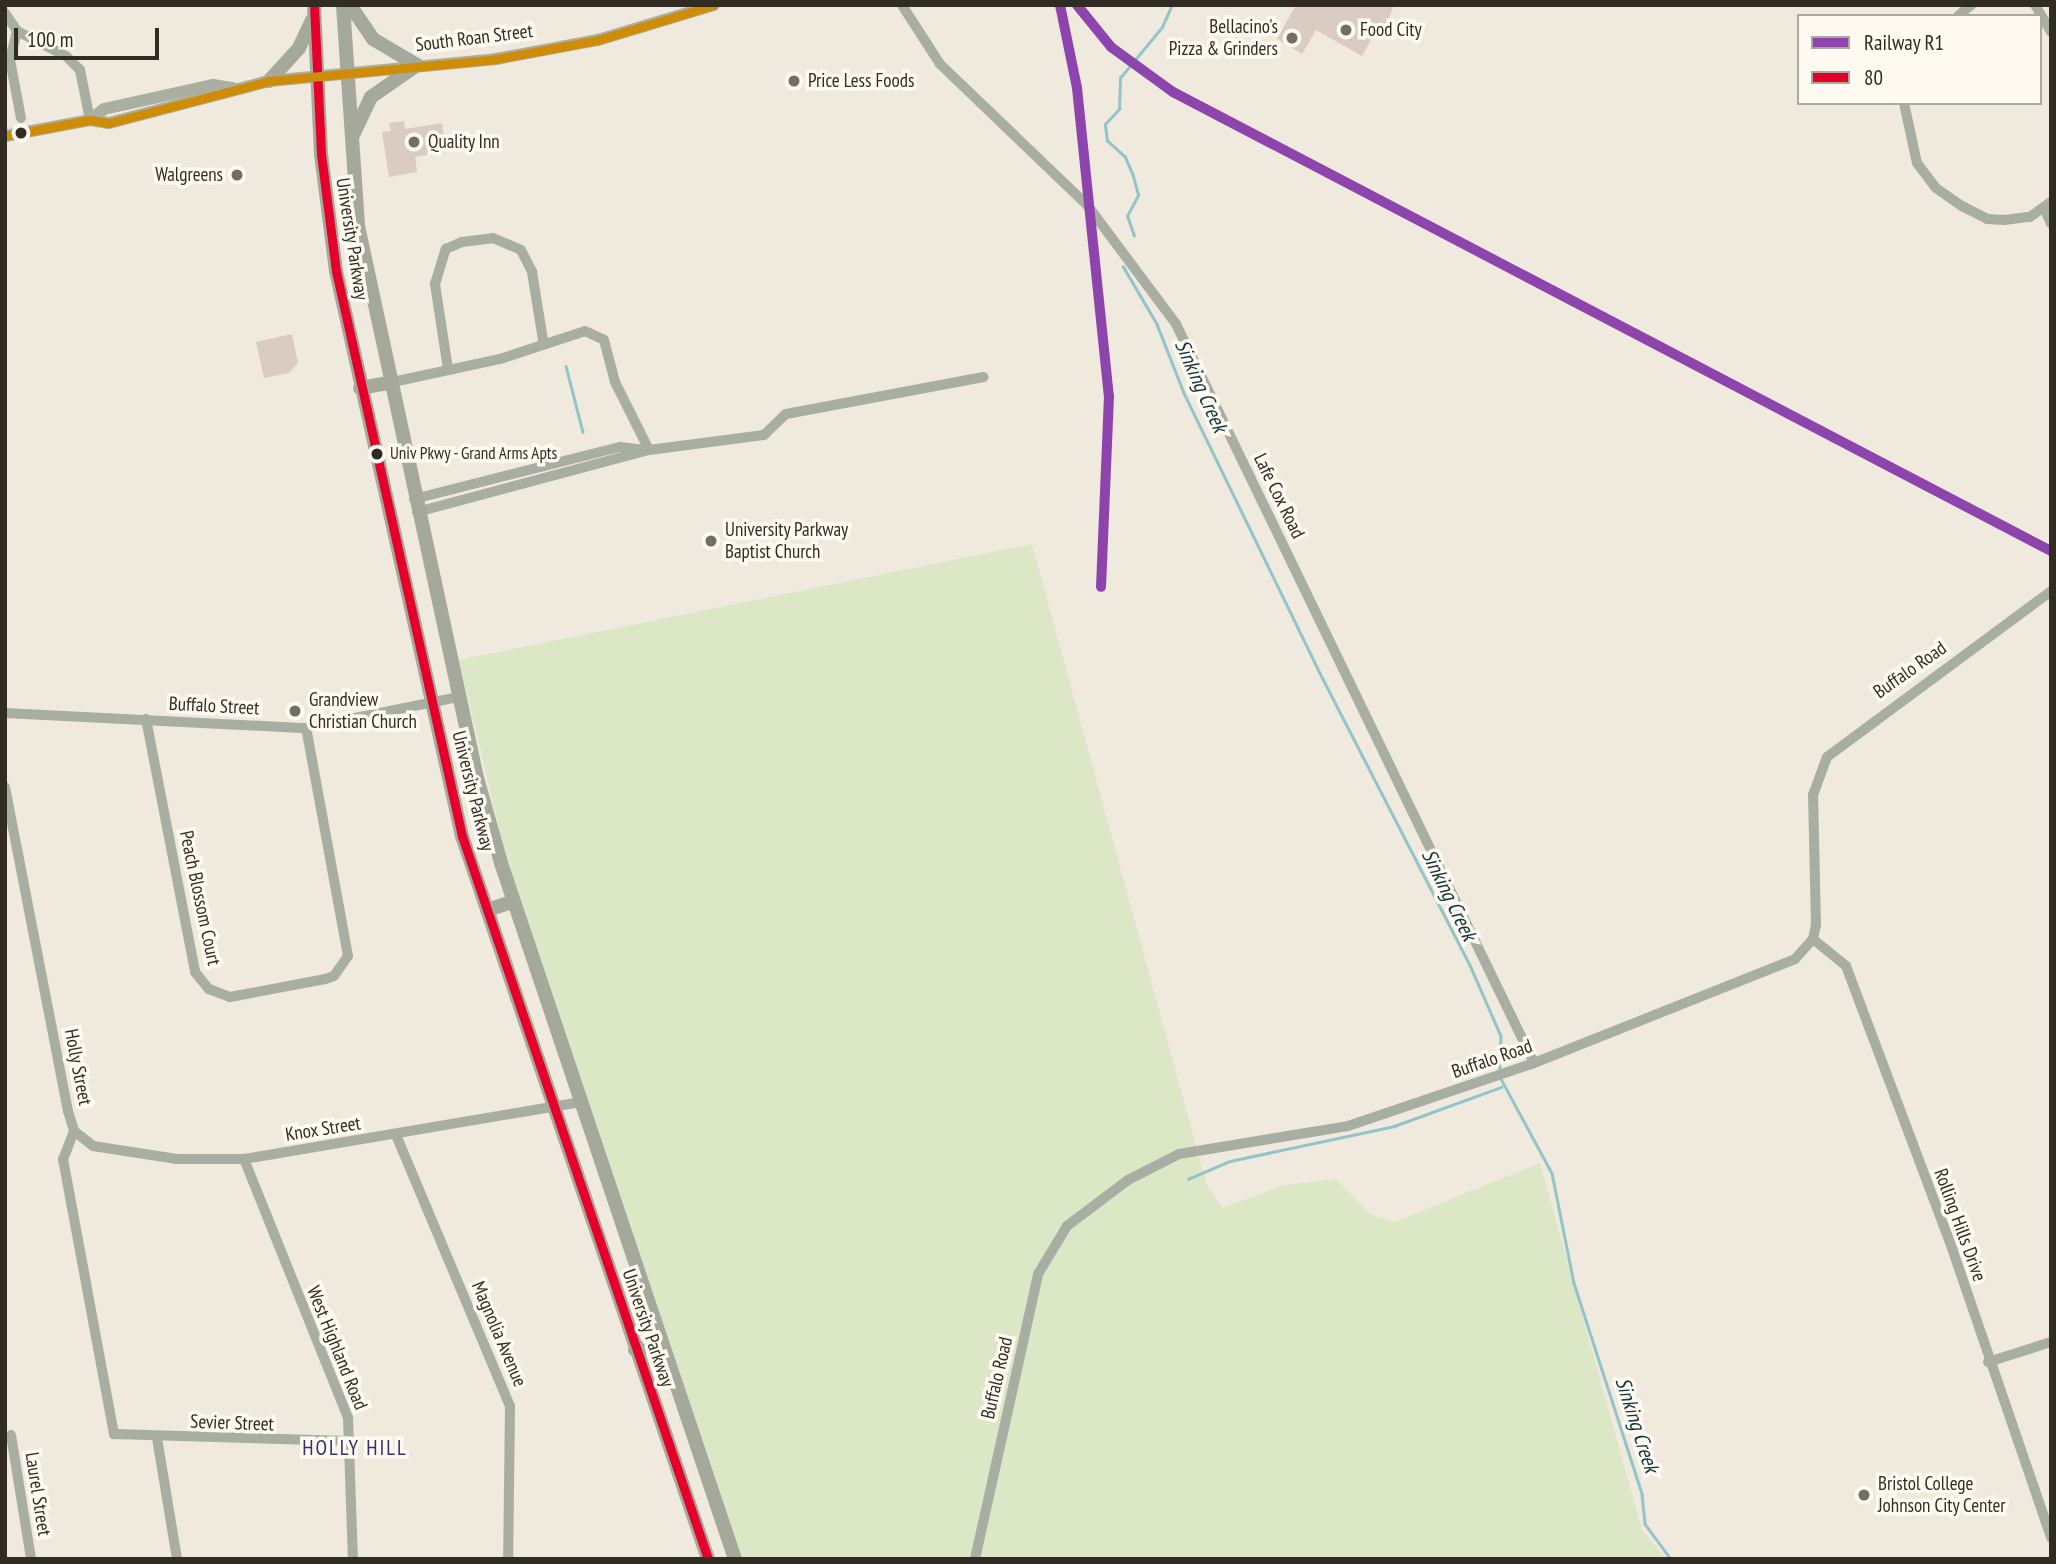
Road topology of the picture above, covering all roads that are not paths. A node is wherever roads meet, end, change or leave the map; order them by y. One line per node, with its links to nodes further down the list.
1 (343, 5): 11 (highway, University Parkway)
2 (350, 5): 10 (highway)
3 (714, 5): 10 (main road, South Roan Street)
4 (902, 5): 40 (street, Lafe Cox Road)
5 (314, 8): 12 (highway, University Parkway); 13 (highway)
6 (5, 13): 8 (street)
7 (2042, 17): 9 (street)
8 (17, 31): 15 (street); 16 (street)
9 (2051, 32)
10 (417, 65): 11 (main road, South Roan Street); 18 (highway)
11 (345, 72): 12 (main road, South Roan Street); 18 (highway, University Parkway)
12 (317, 76): 13 (main road, South Roan Street); 25 (highway, University Parkway)
13 (269, 81): 16 (main road, South Roan Street)
14 (1903, 105): 19 (street)
15 (20, 118)
16 (90, 120): 17 (main road, South Roan Street)
17 (5, 136)
18 (349, 150): 24 (highway, University Parkway)
19 (2047, 205): 20 (street)
20 (2051, 224)
21 (543, 340): 22 (street); 22 (street); 26 (street)
22 (448, 369): 24 (street)
23 (984, 377): 26 (street)
24 (388, 383): 25 (highway); 27 (highway, University Parkway)
25 (360, 388): 29 (highway, University Parkway)
26 (649, 450): 27 (street)
27 (415, 505): 28 (highway, University Parkway)
28 (426, 555): 29 (highway); 31 (highway, University Parkway)
29 (400, 562): 32 (highway, University Parkway)
30 (2051, 591): 39 (street, Buffalo Road)
31 (459, 697): 32 (street, Buffalo Street); 37 (highway, University Parkway)
32 (431, 701): 35 (street, Buffalo Street); 38 (highway, University Parkway)
33 (5, 713): 34 (street, Buffalo Street)
34 (146, 719): 35 (street, Buffalo Street); 35 (street, Peach Blossom Court)
35 (306, 728)
36 (5, 787): 43 (street, Holly Street)
37 (514, 901): 38 (highway); 41 (highway, University Parkway)
38 (487, 910): 42 (highway, University Parkway)
39 (1813, 939): 40 (street, Buffalo Road); 49 (street, Rolling Hills Drive)
40 (1534, 1063): 61 (street, Buffalo Road)
41 (581, 1102): 42 (street, Knox Street); 47 (highway, University Parkway)
42 (554, 1109): 44 (street, Knox Street); 48 (highway, University Parkway)
43 (74, 1131): 45 (street, Knox Street); 50 (street, Holly Street)
44 (396, 1135): 45 (street, Knox Street); 58 (street, Magnolia Avenue)
45 (244, 1159): 53 (street, West Highland Road)
46 (2051, 1342): 49 (street)
47 (661, 1343): 48 (highway); 60 (highway, University Parkway)
48 (635, 1350): 59 (highway, University Parkway)
49 (1988, 1362): 54 (street, Rolling Hills Drive)
50 (114, 1434): 52 (street, Sevier Street)
51 (11, 1435): 55 (street, Laurel Street)
52 (157, 1438): 53 (street, Sevier Street); 56 (street)
53 (350, 1441): 57 (street, West Highland Road)
54 (2051, 1538)
55 (31, 1559)
56 (177, 1559)
57 (353, 1559)
58 (508, 1559)
59 (708, 1559)
60 (734, 1559)
61 (975, 1559)

